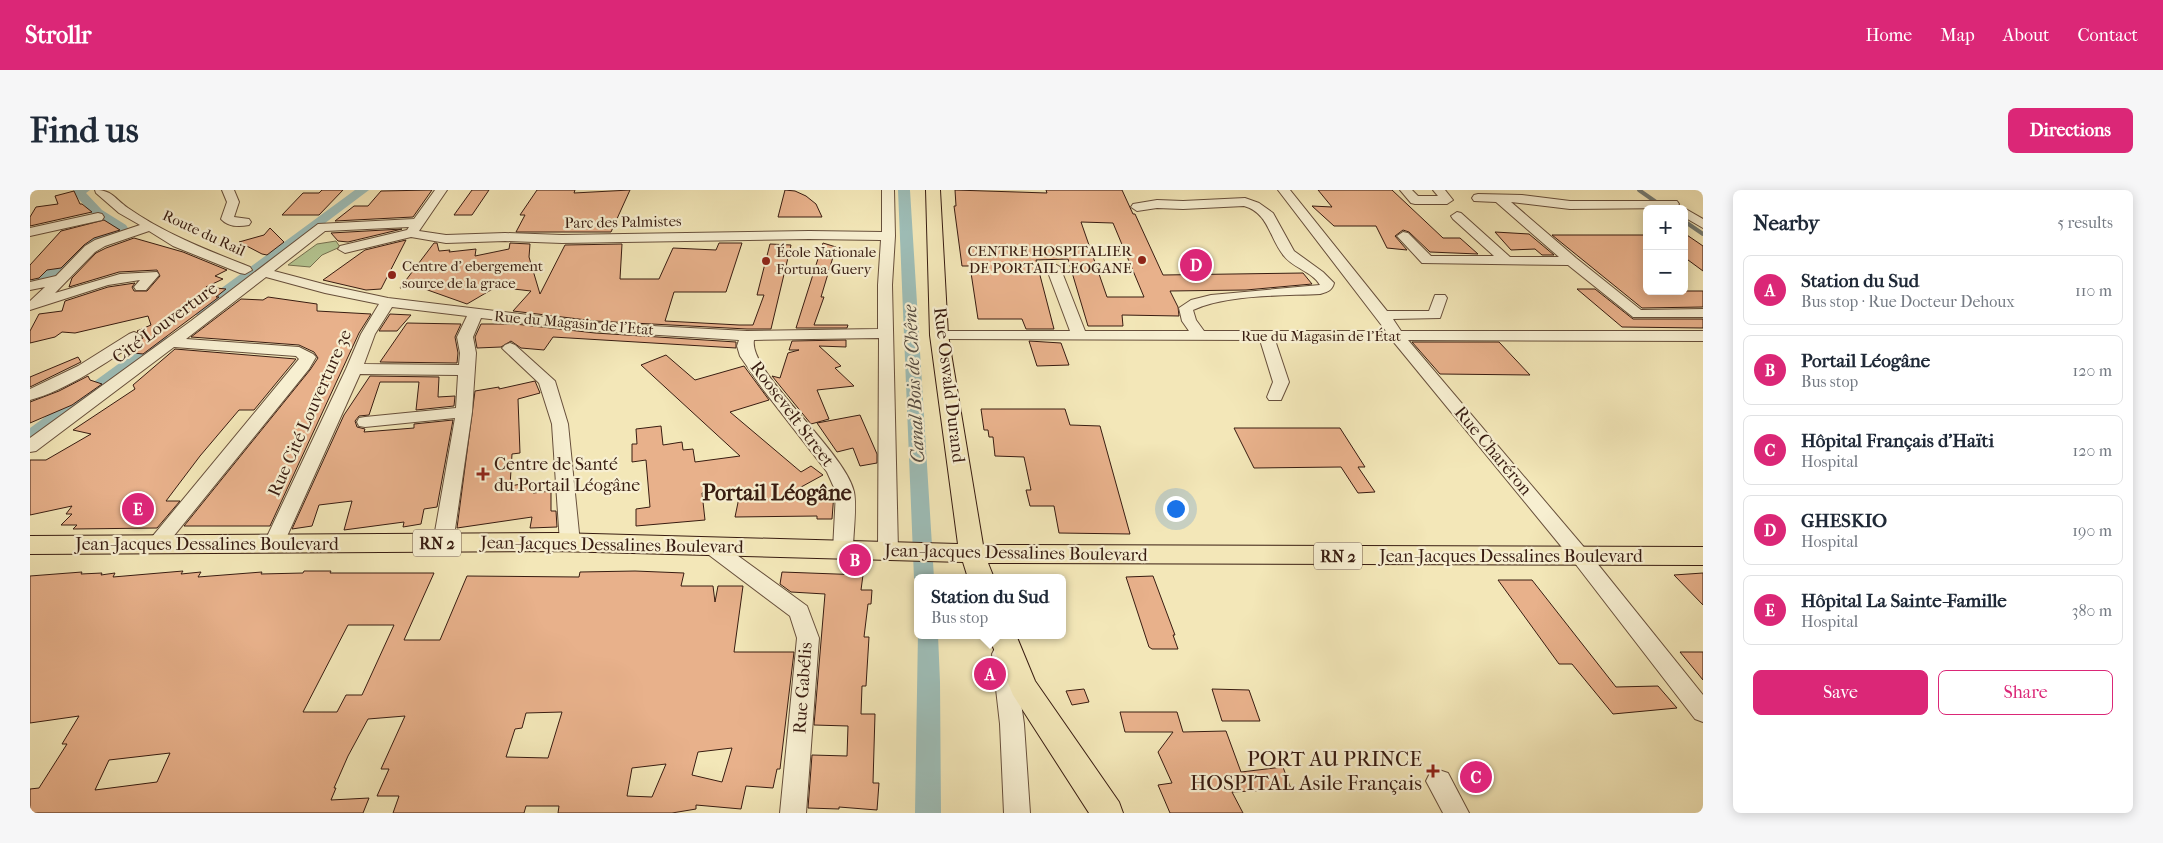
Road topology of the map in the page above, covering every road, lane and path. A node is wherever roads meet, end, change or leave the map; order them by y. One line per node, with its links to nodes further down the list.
1 (228, 190): 20 (street)
2 (440, 190): 24 (street)
3 (888, 190): 26 (street)
4 (933, 190): 45 (main road, Rue Oswald Durand)
5 (1284, 190): 42 (street, Rue Charéron)
6 (1439, 190): 9 (street)
7 (1652, 190): 14 (street)
8 (100, 192): 22 (street, Route du Rail)
9 (1402, 192)
10 (1478, 198): 11 (street)
11 (1499, 198): 12 (street); 19 (street)
12 (1570, 205): 13 (street); 19 (street)
13 (1643, 205)
14 (1669, 205)
15 (1137, 207): 44 (street)
16 (1688, 215): 21 (street)
17 (98, 216): 25 (street)
18 (1457, 216): 29 (street)
19 (1524, 218): 30 (street)
20 (245, 222)
21 (1703, 224)
22 (150, 226): 32 (street, Route du Rail); 34 (street)
23 (322, 227): 24 (street, Parc des Palmistes); 33 (street, Cité Louverture)
24 (414, 228): 26 (street, Parc des Palmistes); 28 (street)
25 (30, 232)
26 (889, 236): 43 (street)
27 (1403, 236): 29 (street)
28 (345, 249)
29 (1507, 261): 30 (street)
30 (1571, 262): 40 (street)
31 (1053, 267): 47 (street)
32 (245, 270)
33 (264, 272): 38 (street, Rue du Magasin de l'Etat); 52 (street, Cité Louverture)
34 (60, 279): 35 (street); 39 (street)
35 (30, 286)
36 (141, 287): 39 (street)
37 (1440, 298): 42 (street)
38 (388, 302): 41 (street, Rue du Magasin de l'Etat); 54 (street, Rue Cité Louverture 3e)
39 (33, 305)
40 (1703, 312)
41 (475, 314): 46 (street, Rue du Magasin de l'Etat); 55 (street)
42 (1383, 315): 49 (street, Rue Charéron)
43 (888, 333): 46 (street, Rue du Magasin de l'Etat); 68 (street)
44 (1199, 334): 47 (street, Rue du Magasin de l'État); 48 (street, Rue du Magasin de l'État)
45 (939, 335): 47 (street, Rue du Magasin de l'État); 69 (main road, Rue Oswald Durand)
46 (747, 336): 67 (street, Roosevelt Street)
47 (1080, 336)
48 (1266, 336): 49 (street, Rue du Magasin de l'État); 57 (street)
49 (1397, 336): 50 (street, Rue du Magasin de l'État); 71 (street, Rue Charéron)
50 (1703, 336)
51 (134, 337): 56 (street)
52 (171, 342): 60 (street, Cité Louverture); 61 (street)
53 (510, 348): 64 (street)
54 (354, 370): 55 (street); 62 (street, Rue Cité Louverture 3e)
55 (466, 370): 58 (street)
56 (30, 395)
57 (1276, 397)
58 (464, 412): 59 (street); 63 (street)
59 (364, 422)
60 (30, 448)
61 (157, 543): 62 (main road, Jean-Jacques Dessalines Boulevard / RN 2); 65 (main road, Jean-Jacques Dessalines Boulevard / RN 2)
62 (274, 543): 63 (main road, Jean-Jacques Dessalines Boulevard / RN 2)
63 (443, 543): 64 (main road, Jean-Jacques Dessalines Boulevard / RN 2)
64 (570, 543): 66 (main road, Jean-Jacques Dessalines Boulevard / RN 2)
65 (30, 545)
66 (712, 547): 67 (main road, Jean-Jacques Dessalines Boulevard / RN 2); 77 (street, Rue Gabélis)
67 (843, 550): 68 (main road, Jean-Jacques Dessalines Boulevard / RN 2)
68 (891, 551): 69 (main road, Jean-Jacques Dessalines Boulevard / RN 2)
69 (963, 553): 71 (main road, Jean-Jacques Dessalines Boulevard / RN 2); 72 (main road, Rue Oswald Durand)
70 (1703, 556): 71 (main road, Jean-Jacques Dessalines Boulevard / RN 2)
71 (1581, 557): 75 (street, Rue Charéron)
72 (978, 574)
73 (1001, 639): 78 (street)
74 (1003, 639): 79 (main road)
75 (1703, 712)
76 (1439, 781): 80 (street)
77 (792, 813)
78 (1017, 813)
79 (1108, 813)
80 (1456, 813)

